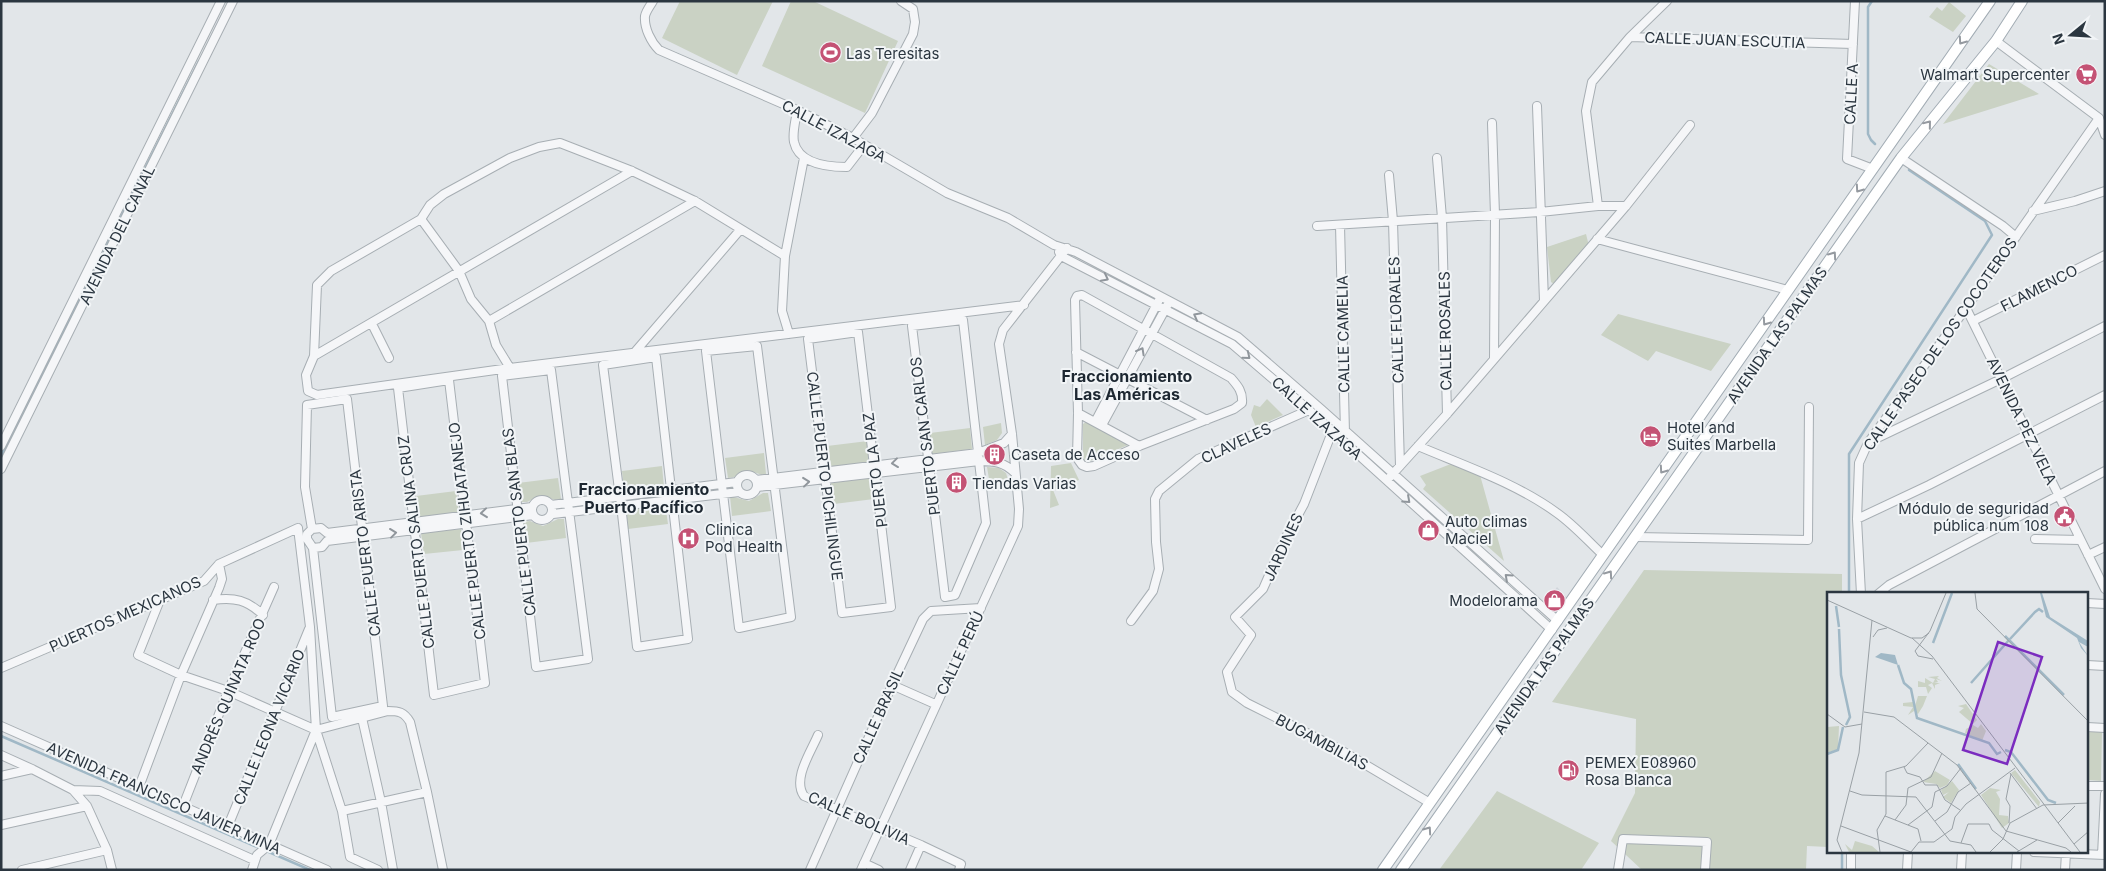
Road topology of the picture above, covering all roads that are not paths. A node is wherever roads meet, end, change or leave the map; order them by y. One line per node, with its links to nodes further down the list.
1 (221, 1): 83 (street)
2 (233, 1): 89 (street, AVENIDA DEL CANAL)
3 (653, 1): 13 (street, CALLE IZAZAGA)
4 (901, 1): 18 (street)
5 (1667, 1): 9 (street)
6 (1855, 1): 11 (street, CALLE A)
7 (1990, 1): 23 (main road, AVENIDA LAS PALMAS, one-way to 23)
8 (2022, 1): 10 (main road, AVENIDA LAS PALMAS)
9 (1630, 37): 11 (street, CALLE JUAN ESCUTIA); 28 (street, CALLE JUAN ESCUTIA)
10 (1996, 41): 14 (street); 22 (main road, AVENIDA LAS PALMAS, one-way to 10)
11 (1853, 44): 23 (street, CALLE A)
12 (1536, 106): 31 (street)
13 (797, 110): 18 (street, CALLE IZAZAGA); 20 (street)
14 (2099, 118): 17 (street); 30 (street, CALLE PASEO DE LOS COCOTEROS)
15 (1492, 122): 32 (street)
16 (1690, 125): 29 (street)
17 (2105, 135)
18 (853, 138): 19 (street, CALLE IZAZAGA)
19 (864, 145): 20 (street); 41 (street, CALLE IZAZAGA)
20 (804, 158): 44 (street)
21 (1437, 158): 33 (street, CALLE ROSALES)
22 (1901, 158): 39 (street); 121 (main road, AVENIDA LAS PALMAS, one-way to 22)
23 (1873, 169): 47 (main road, AVENIDA LAS PALMAS, one-way to 47)
24 (632, 171): 27 (street); 34 (street); 46 (street)
25 (1389, 174): 35 (street, CALLE FLORALES)
26 (2105, 191): 30 (street)
27 (695, 202): 38 (street); 54 (street)
28 (1598, 206): 29 (street); 31 (street)
29 (1626, 206): 40 (street)
30 (2033, 211): 39 (street, CALLE PASEO DE LOS COCOTEROS)
31 (1540, 212): 32 (street); 49 (street)
32 (1495, 215): 33 (street); 65 (street)
33 (1442, 218): 35 (street); 74 (street, CALLE ROSALES)
34 (421, 220): 46 (street); 63 (street)
35 (1393, 221): 36 (street); 88 (street, CALLE FLORALES)
36 (1340, 225): 37 (street); 78 (street, CALLE CAMELIA)
37 (1317, 226)
38 (740, 230): 44 (street); 62 (street)
39 (2016, 237): 53 (street, CALLE PASEO DE LOS COCOTEROS)
40 (1597, 239): 47 (street); 49 (street)
41 (1054, 245): 42 (street, CALLE IZAZAGA); 45 (street, CALLE IZAZAGA)
42 (1067, 248): 45 (street, CALLE PERÚ); 48 (street, CALLE IZAZAGA)
43 (2105, 255): 55 (street, FLAMENCO)
44 (785, 256): 59 (street)
45 (1061, 256): 50 (street, CALLE IZAZAGA, one-way to 50); 51 (street, CALLE PERÚ)
46 (459, 271): 54 (street); 56 (street)
47 (1788, 290): 126 (main road, AVENIDA LAS PALMAS, one-way to 126)
48 (1161, 296): 50 (street); 52 (street, CALLE IZAZAGA)
49 (1544, 301): 65 (street)
50 (1157, 304): 52 (street, CALLE IZAZAGA); 58 (street)
51 (1024, 305): 59 (street); 80 (street, CALLE PERÚ)
52 (1168, 305): 58 (street); 72 (street, CALLE IZAZAGA, one-way to 72); 78 (street, CALLE IZAZAGA, one-way to 52)
53 (1966, 308): 55 (street, AVENIDA PEZ VELA); 81 (street, CALLE PASEO DE LOS COCOTEROS)
54 (489, 321): 66 (street)
55 (1973, 321): 68 (street, AVENIDA PEZ VELA)
56 (372, 324): 63 (street); 64 (street)
57 (2105, 326): 68 (street)
58 (1148, 331): 61 (street); 67 (street); 75 (street)
59 (789, 334): 62 (street)
60 (808, 339): 90 (street, PUERTO LA PAZ); 91 (street, CALLE PUERTO PICHILINGUE)
61 (1076, 352): 67 (street); 73 (street)
62 (634, 353): 66 (street)
63 (314, 356): 66 (street)
64 (389, 358)
65 (1494, 360): 74 (street)
66 (510, 368)
67 (1123, 377): 75 (street); 76 (street)
68 (2001, 379): 79 (street, AVENIDA PEZ VELA); 81 (street)
69 (398, 388): 113 (street, CALLE PUERTO ZIHUATANEJO); 115 (street, CALLE PUERTO SALINA CRUZ)
70 (2105, 395): 79 (street)
71 (1809, 407): 121 (street)
72 (1309, 410): 77 (street, CALLE IZAZAGA); 140 (street, CLAVELES)
73 (1078, 413): 76 (street); 84 (street)
74 (1447, 414): 85 (street)
75 (1207, 420): 84 (street)
76 (1099, 424): 84 (street)
77 (1332, 432): 82 (street, CALLE IZAZAGA); 146 (street, JARDINES)
78 (1345, 432): 82 (street, CALLE CAMELIA); 94 (street, CALLE IZAZAGA)
79 (2028, 433): 104 (street, AVENIDA PEZ VELA); 114 (street)
80 (1012, 434): 86 (street); 93 (street, CALLE PERÚ)
81 (1868, 443): 114 (street, CALLE PASEO DE LOS COCOTEROS)
82 (1345, 444): 96 (street, CALLE IZAZAGA)
83 (1, 446)
84 (1139, 446)
85 (1418, 446): 88 (street); 126 (street)
86 (979, 457): 87 (street); 87 (street, PUERTO SAN CARLOS); 87 (street, PUERTO SAN CARLOS); 93 (street)
87 (928, 462): 90 (street)
88 (1400, 466): 94 (street)
89 (1, 469)
90 (875, 469): 91 (street); 95 (street); 138 (street, PUERTO LA PAZ)
91 (825, 471): 95 (street, CALLE PUERTO PICHILINGUE); 98 (street)
92 (2105, 471): 104 (street)
93 (1015, 473): 137 (street, CALLE PERÚ)
94 (1393, 473): 96 (street); 141 (street, CALLE IZAZAGA, one-way to 94)
95 (826, 480): 98 (street, one-way to 95); 138 (street, CALLE PUERTO PICHILINGUE)
96 (1386, 481): 141 (street, CALLE IZAZAGA, one-way to 141)
97 (737, 482): 99 (street); 100 (street); 102 (street)
98 (774, 482): 99 (street); 100 (street); 103 (street)
99 (722, 484): 101 (street); 103 (street)
100 (757, 484): 102 (street)
101 (671, 490): 105 (street); 106 (street); 106 (street)
102 (739, 492): 103 (street)
103 (723, 494): 105 (street)
104 (2059, 494): 123 (street, AVENIDA PEZ VELA); 132 (street)
105 (672, 500): 106 (street); 106 (street)
106 (621, 501): 107 (street); 110 (street)
107 (567, 503): 108 (street); 110 (street); 111 (street, CALLE PUERTO SAN BLAS)
108 (551, 504): 109 (street); 112 (street)
109 (533, 511): 111 (street); 112 (street)
110 (568, 512): 111 (street, CALLE PUERTO SAN BLAS); 112 (street)
111 (518, 513): 113 (street, one-way to 113); 116 (street)
112 (553, 514)
113 (465, 515): 115 (street); 116 (street, CALLE PUERTO ZIHUATANEJO)
114 (1857, 519): 131 (street, CALLE PASEO DE LOS COCOTEROS)
115 (414, 521): 117 (street); 119 (street, CALLE PUERTO SALINA CRUZ)
116 (466, 524): 119 (street); 150 (street, CALLE PUERTO ZIHUATANEJO)
117 (361, 528): 118 (street); 118 (street, CALLE PUERTO ARISTA); 120 (street, CALLE PUERTO ARISTA)
118 (312, 529): 125 (street)
119 (414, 530): 120 (street, one-way to 119); 150 (street, CALLE PUERTO SALINA CRUZ)
120 (363, 537): 125 (street); 125 (street, CALLE PUERTO ARISTA)
121 (1635, 537): 201 (main road, AVENIDA LAS PALMAS, one-way to 121)
122 (2035, 539): 123 (street)
123 (2080, 540): 127 (street, AVENIDA PEZ VELA)
124 (2105, 547): 127 (street)
125 (313, 548)
126 (1603, 555): 141 (main road, AVENIDA LAS PALMAS)
127 (2088, 555): 130 (street, AVENIDA PEZ VELA)
128 (219, 564): 133 (street, PUERTOS MEXICANOS); 134 (street); 142 (street, PUERTOS MEXICANOS)
129 (274, 587): 139 (street, ANDRÉS QUINATA ROO)
130 (2105, 589)
131 (1861, 592)
132 (1880, 592)
133 (160, 600): 145 (street, PUERTOS MEXICANOS); 147 (street)
134 (214, 600): 139 (street); 147 (street)
135 (2088, 604): 136 (street)
136 (2105, 604)
137 (981, 608): 148 (street, CALLE BRASIL); 151 (street, CALLE PERÚ)
138 (842, 613)
139 (262, 615): 149 (street, ANDRÉS QUINATA ROO)
140 (1131, 621)
141 (1555, 625): 169 (main road, AVENIDA LAS PALMAS)
142 (310, 627): 152 (street, CALLE LEONA VICARIO); 157 (street)
143 (2088, 665): 144 (street)
144 (2105, 666)
145 (1, 668)
146 (1227, 672): 169 (street, BUGAMBILIAS)
147 (181, 675): 149 (street); 162 (street)
148 (892, 685): 151 (street); 173 (street, CALLE BRASIL)
149 (228, 692): 152 (street); 171 (street, ANDRÉS QUINATA ROO)
150 (434, 696)
151 (935, 704): 176 (street, CALLE PERÚ)
152 (274, 713): 157 (street); 175 (street, CALLE LEONA VICARIO)
153 (362, 718): 157 (street); 166 (street); 168 (street)
154 (1, 726): 162 (street, AVENIDA FRANCISCO JAVIER MINA)
155 (2088, 727): 156 (street)
156 (2105, 728)
157 (316, 730): 172 (street); 177 (street)
158 (818, 735): 173 (street, CALLE BOLIVIA)
159 (1, 756): 160 (street)
160 (32, 769): 161 (street); 165 (street)
161 (1, 776)
162 (139, 786): 171 (street, AVENIDA FRANCISCO JAVIER MINA)
163 (2088, 786): 164 (street)
164 (2105, 786)
165 (73, 790): 170 (street); 187 (street)
166 (427, 792): 168 (street); 195 (street)
167 (2105, 794): 186 (street)
168 (381, 802): 172 (street); 194 (street)
169 (1430, 803): 200 (main road, AVENIDA LAS PALMAS)
170 (87, 806): 174 (street); 179 (street)
171 (183, 806): 175 (street, AVENIDA FRANCISCO JAVIER MINA)
172 (342, 810): 193 (street)
173 (836, 810): 176 (street, CALLE BOLIVIA); 196 (street, CALLE BRASIL)
174 (1, 825)
175 (228, 826): 177 (street, AVENIDA FRANCISCO JAVIER MINA)
176 (879, 828): 178 (street, CALLE BOLIVIA); 188 (street, CALLE PERÚ)
177 (269, 845): 187 (street); 192 (street, AVENIDA FRANCISCO JAVIER MINA)
178 (921, 845): 198 (street, CALLE BOLIVIA); 199 (street)
179 (108, 850): 189 (street); 190 (street)
180 (1851, 854): 204 (street)
181 (1908, 854): 205 (street)
182 (1962, 854): 206 (street)
183 (2018, 854): 207 (street)
184 (2066, 854): 208 (street)
185 (2085, 854): 186 (street)
186 (2104, 855)
187 (256, 858): 191 (street)
188 (863, 866): 197 (street)
189 (22, 870)
190 (112, 870)
191 (252, 870)
192 (327, 870)
193 (378, 870)
194 (393, 870)
195 (443, 870)
196 (810, 870)
197 (879, 870)
198 (910, 870)
199 (959, 870)
200 (1383, 870)
201 (1401, 870)
202 (1618, 870): 203 (street)
203 (1705, 870)
204 (1851, 870)
205 (1907, 870)
206 (1961, 870)
207 (2016, 870)
208 (2065, 870)

